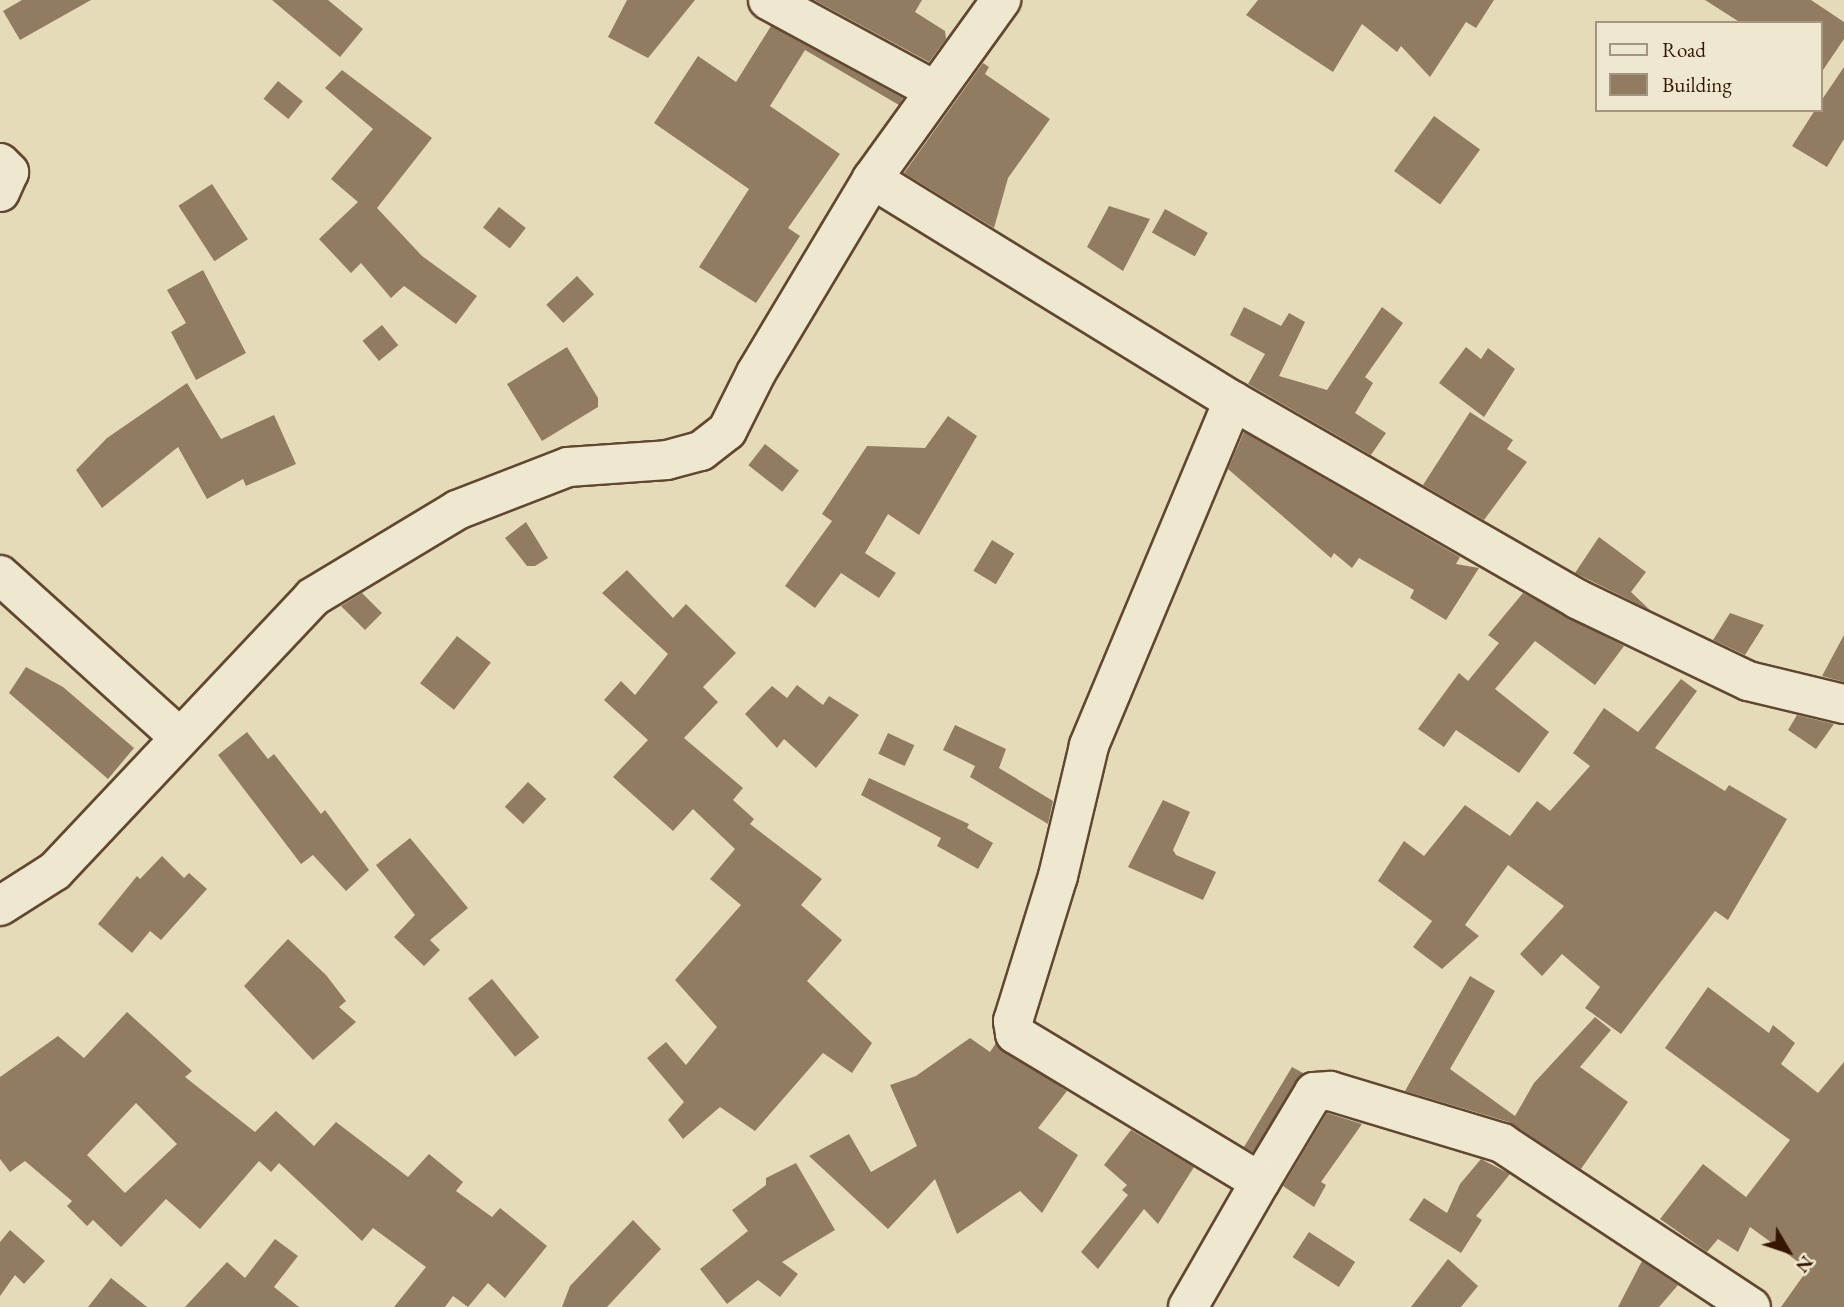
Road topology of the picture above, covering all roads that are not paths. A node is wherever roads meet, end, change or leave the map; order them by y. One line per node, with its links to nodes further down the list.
1 (768, 0): 3 (street)
2 (1001, 0): 3 (street)
3 (934, 90): 5 (street)
4 (0, 163): 6 (street)
5 (872, 179): 7 (street); 10 (street)
6 (0, 192)
7 (1233, 401): 9 (street); 12 (street)
8 (0, 575): 10 (street)
9 (1844, 705)
10 (179, 737): 11 (street)
11 (0, 905)
12 (1260, 1182): 13 (street); 14 (street)
13 (1188, 1307)
14 (1751, 1307)

